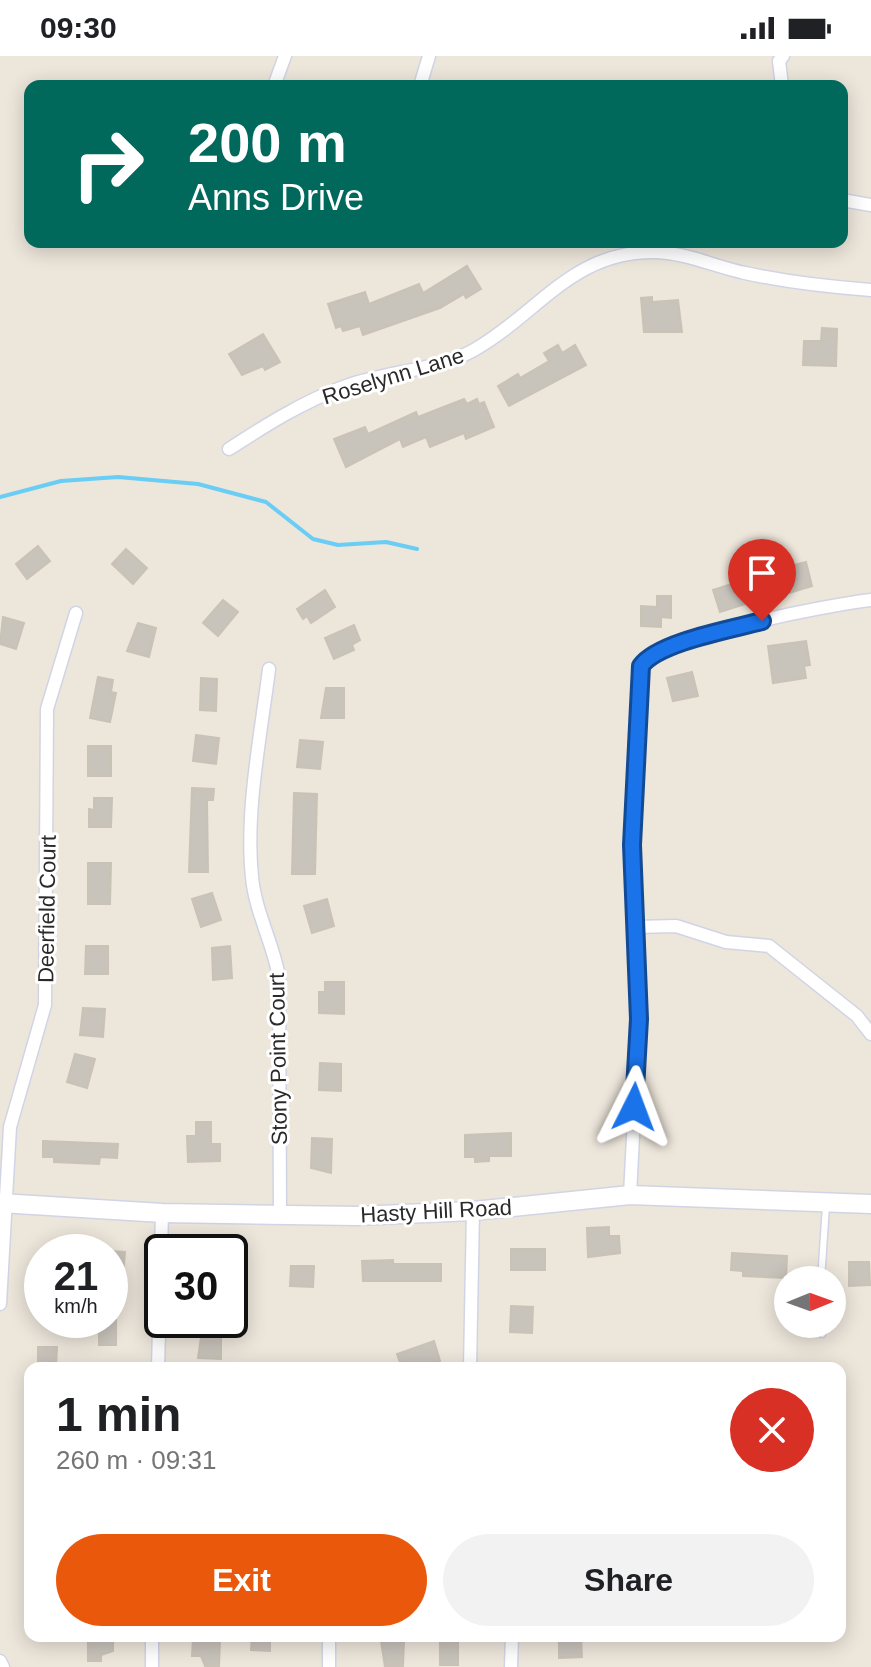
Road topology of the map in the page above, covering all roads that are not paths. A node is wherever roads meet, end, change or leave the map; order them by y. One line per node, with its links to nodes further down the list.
1 (285, 56): 4 (street)
2 (429, 56): 5 (street)
3 (783, 56): 6 (street)
4 (276, 80)
5 (422, 80)
6 (781, 80)
7 (848, 201): 8 (street)
8 (871, 205)
9 (871, 290): 10 (street, Roselynn Lane)
10 (229, 449)
11 (871, 600): 14 (street)
12 (76, 613): 18 (street, Deerfield Court)
13 (269, 669): 22 (street, Stony Point Court)
14 (635, 927): 15 (street); 16 (street)
15 (871, 1034)
16 (630, 1195): 17 (street, Hasty Hill Road); 20 (street, Hasty Hill Road)
17 (826, 1202): 19 (street, Hasty Hill Road); 23 (lane)
18 (2, 1203): 21 (street, Hasty Hill Road); 24 (street, Deerfield Court)
19 (871, 1204)
20 (473, 1211): 22 (street, Hasty Hill Road); 26 (street)
21 (162, 1213): 22 (street, Hasty Hill Road); 25 (street)
22 (280, 1214)
23 (822, 1266)
24 (0, 1304)
25 (158, 1362)
26 (470, 1362)
27 (152, 1642): 32 (street)
28 (329, 1642): 33 (street)
29 (512, 1642): 34 (street)
30 (0, 1661): 31 (street)
31 (3, 1667)
32 (152, 1667)
33 (329, 1667)
34 (511, 1667)

